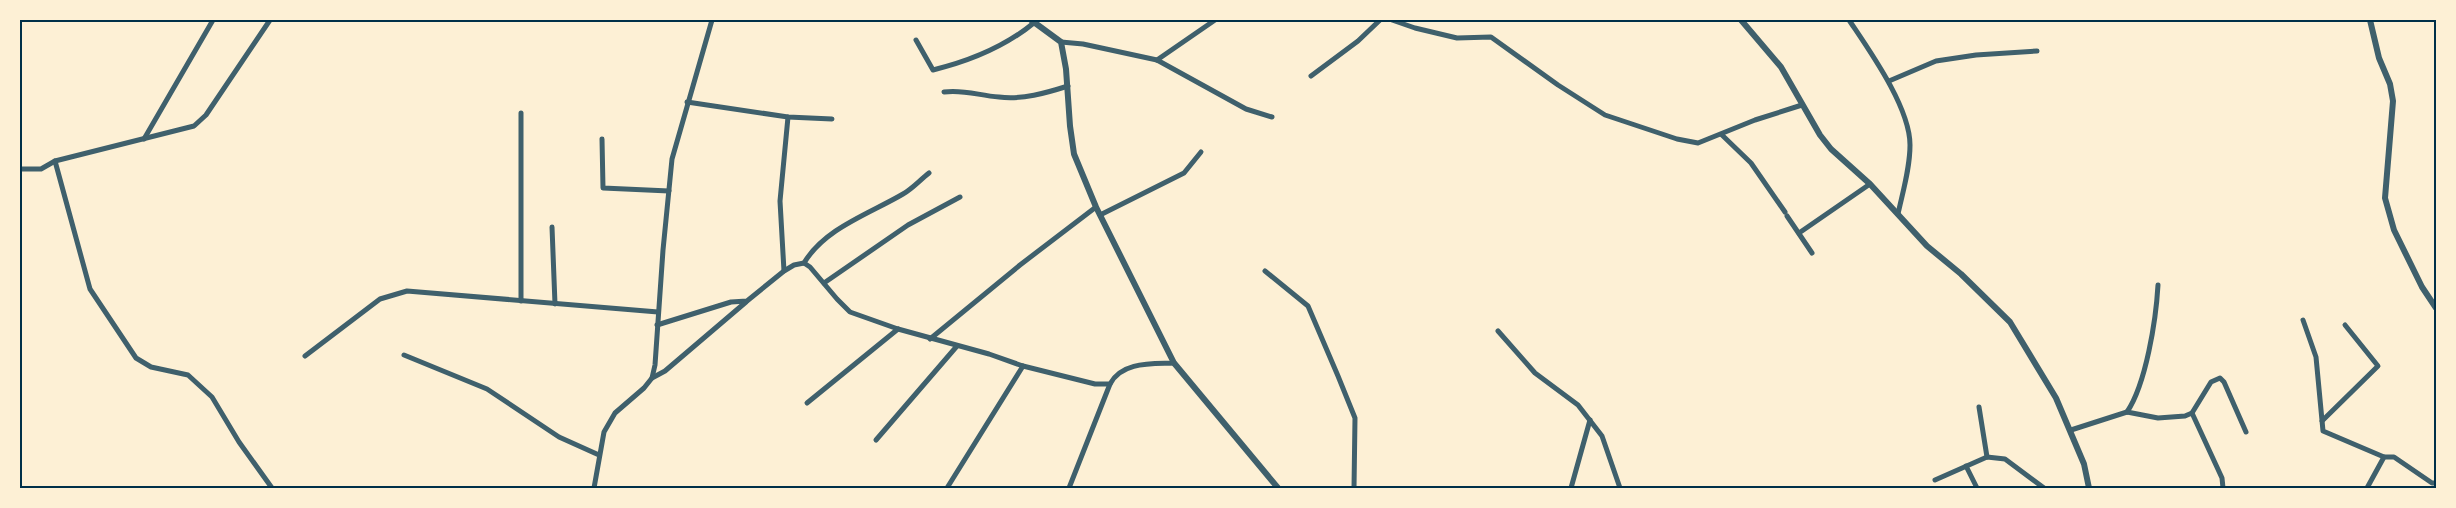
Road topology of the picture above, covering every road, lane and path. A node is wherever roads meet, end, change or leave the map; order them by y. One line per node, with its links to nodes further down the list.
1 (213, 20): 26 (street)
2 (270, 20): 26 (street)
3 (712, 20): 19 (street)
4 (1215, 20): 14 (street)
5 (1380, 20): 15 (street)
6 (1392, 20): 25 (street)
7 (1741, 20): 20 (street)
8 (1849, 20): 16 (street)
9 (2370, 20): 49 (street)
10 (1033, 21): 11 (street); 12 (street)
11 (916, 40)
12 (1060, 42): 14 (street); 17 (street)
13 (2037, 51): 16 (street)
14 (1157, 60): 23 (street)
15 (1311, 76)
16 (1889, 81): 36 (street)
17 (1068, 86): 18 (street); 35 (street)
18 (944, 92)
19 (687, 102): 22 (street); 33 (street)
20 (1802, 105): 25 (street); 32 (street)
21 (521, 113): 46 (street)
22 (788, 117): 24 (street); 42 (street)
23 (1272, 117)
24 (832, 118)
25 (1722, 135): 39 (street)
26 (144, 139): 29 (street)
27 (602, 139): 33 (street)
28 (1201, 152): 37 (street)
29 (55, 161): 30 (street); 79 (street)
30 (20, 169)
31 (928, 174): 41 (street)
32 (1870, 184): 36 (street); 39 (street)
33 (669, 191): 50 (street)
34 (960, 197): 44 (street)
35 (1096, 207): 37 (street); 56 (street)
36 (1898, 214): 70 (street)
37 (1100, 215): 60 (street)
38 (552, 227): 48 (street)
39 (1799, 232): 40 (street)
40 (1812, 253)
41 (804, 263): 42 (street); 44 (street)
42 (784, 271): 47 (street)
43 (1265, 271): 84 (street)
44 (824, 283): 54 (street)
45 (2158, 285): 66 (street)
46 (521, 301): 48 (street); 59 (street)
47 (747, 301): 52 (street); 62 (street)
48 (555, 304): 50 (street)
49 (2436, 308)
50 (658, 312): 52 (street)
51 (2303, 320): 69 (street)
52 (657, 325): 62 (street)
53 (2345, 326): 69 (street)
54 (898, 329): 56 (street); 64 (street)
55 (1498, 331): 68 (street)
56 (930, 339): 57 (street)
57 (957, 346): 61 (street); 72 (street)
58 (404, 355): 73 (street)
59 (305, 356)
60 (1174, 363): 63 (street); 83 (street)
61 (1023, 366): 63 (street); 81 (street)
62 (652, 378): 73 (street)
63 (1110, 384): 82 (street)
64 (807, 403)
65 (1979, 406): 74 (street)
66 (2127, 412): 67 (street); 70 (street)
67 (2192, 413): 71 (street); 90 (street)
68 (1590, 420): 85 (street); 86 (street)
69 (2322, 421): 75 (street)
70 (2071, 430): 89 (street)
71 (2246, 432)
72 (876, 440)
73 (599, 455): 80 (street)
74 (1987, 457): 76 (street); 88 (street)
75 (2384, 457): 78 (street); 91 (street)
76 (1966, 466): 77 (street); 87 (street)
77 (1935, 480)
78 (2436, 483)
79 (272, 489)
80 (594, 489)
81 (946, 489)
82 (1069, 489)
83 (1278, 489)
84 (1354, 489)
85 (1571, 489)
86 (1620, 489)
87 (1977, 489)
88 (2044, 489)
89 (2089, 489)
90 (2223, 489)
91 (2367, 489)

